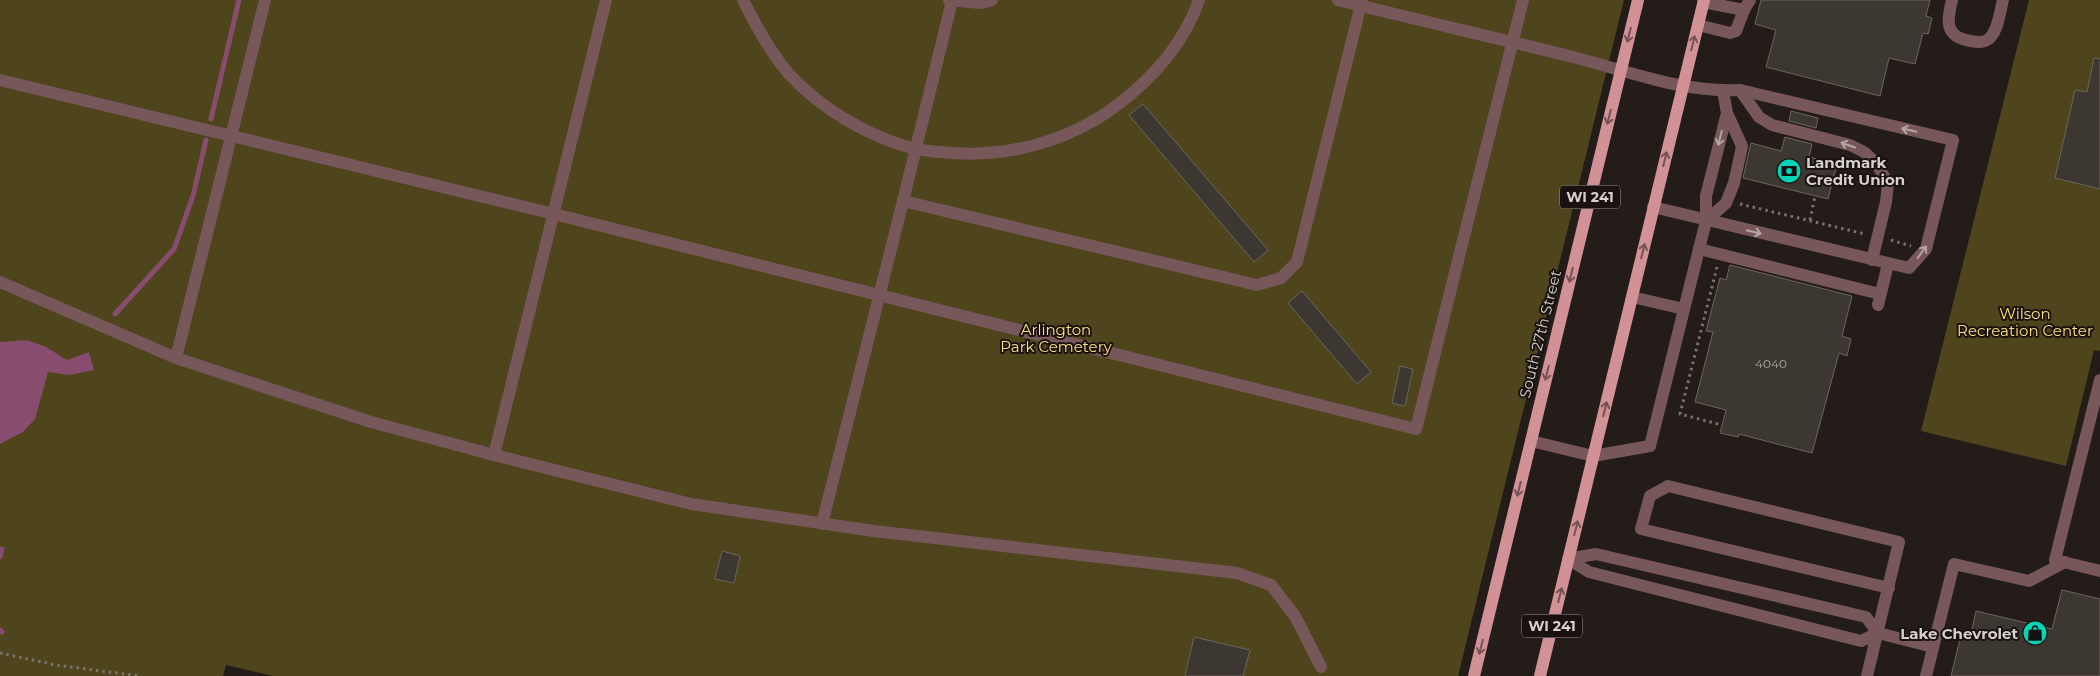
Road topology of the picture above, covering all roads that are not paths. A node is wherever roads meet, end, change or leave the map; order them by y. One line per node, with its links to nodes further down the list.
1 (265, 0): 23 (lane)
2 (606, 0): 27 (lane)
3 (744, 0): 24 (lane)
4 (992, 0): 11 (lane)
5 (1199, 0): 24 (lane)
6 (1338, 0): 13 (lane)
7 (1523, 0): 16 (lane)
8 (1638, 0): 17 (main road, South 27th Street / WI 241, one-way to 17)
9 (1952, 0): 10 (lane)
10 (2003, 0)
11 (950, 1): 24 (lane)
12 (1704, 1): 14 (lane); 15 (main road, WI 241)
13 (1361, 3): 16 (lane); 25 (lane)
14 (1747, 5): 15 (lane)
15 (1698, 25): 19 (main road, WI 241, one-way to 15)
16 (1512, 42): 17 (lane); 33 (lane)
17 (1621, 69): 19 (lane); 38 (main road, South 27th Street / WI 241, one-way to 38)
18 (0, 80): 23 (lane)
19 (1683, 86): 21 (lane); 26 (main road, WI 241, one-way to 19)
20 (1740, 90): 21 (lane); 30 (lane, one-way to 20); 31 (lane, one-way to 20)
21 (1723, 91): 22 (lane)
22 (1727, 113): 28 (lane, one-way to 28); 28 (lane)
23 (232, 136): 27 (lane); 36 (lane)
24 (915, 149): 25 (lane)
25 (903, 201): 33 (lane)
26 (1654, 207): 28 (lane); 34 (main road, WI 241, one-way to 26)
27 (554, 214): 33 (lane); 39 (lane)
28 (1706, 221): 29 (lane); 30 (lane, one-way to 30)
29 (1699, 250): 31 (lane); 35 (lane)
30 (1872, 260): 31 (lane)
31 (1888, 264)
32 (0, 282): 36 (lane)
33 (880, 295): 41 (lane)
34 (1632, 297): 35 (lane); 40 (main road, WI 241, one-way to 34)
35 (1684, 309): 40 (lane)
36 (176, 358): 39 (lane)
37 (2100, 380): 43 (lane)
38 (1530, 441): 40 (lane); 49 (main road, South 27th Street / WI 241, one-way to 49)
39 (494, 456): 41 (lane)
40 (1593, 456): 42 (main road, WI 241, one-way to 40)
41 (822, 524): 48 (lane)
42 (1568, 559): 46 (lane); 46 (lane); 50 (main road, WI 241, one-way to 42)
43 (2066, 562): 44 (lane); 47 (lane)
44 (2100, 570)
45 (1888, 588): 45 (lane); 46 (lane)
46 (1878, 632): 47 (lane); 51 (lane)
47 (1933, 647): 52 (lane)
48 (1321, 667)
49 (1474, 676)
50 (1540, 676)
51 (1867, 676)
52 (1926, 676)

